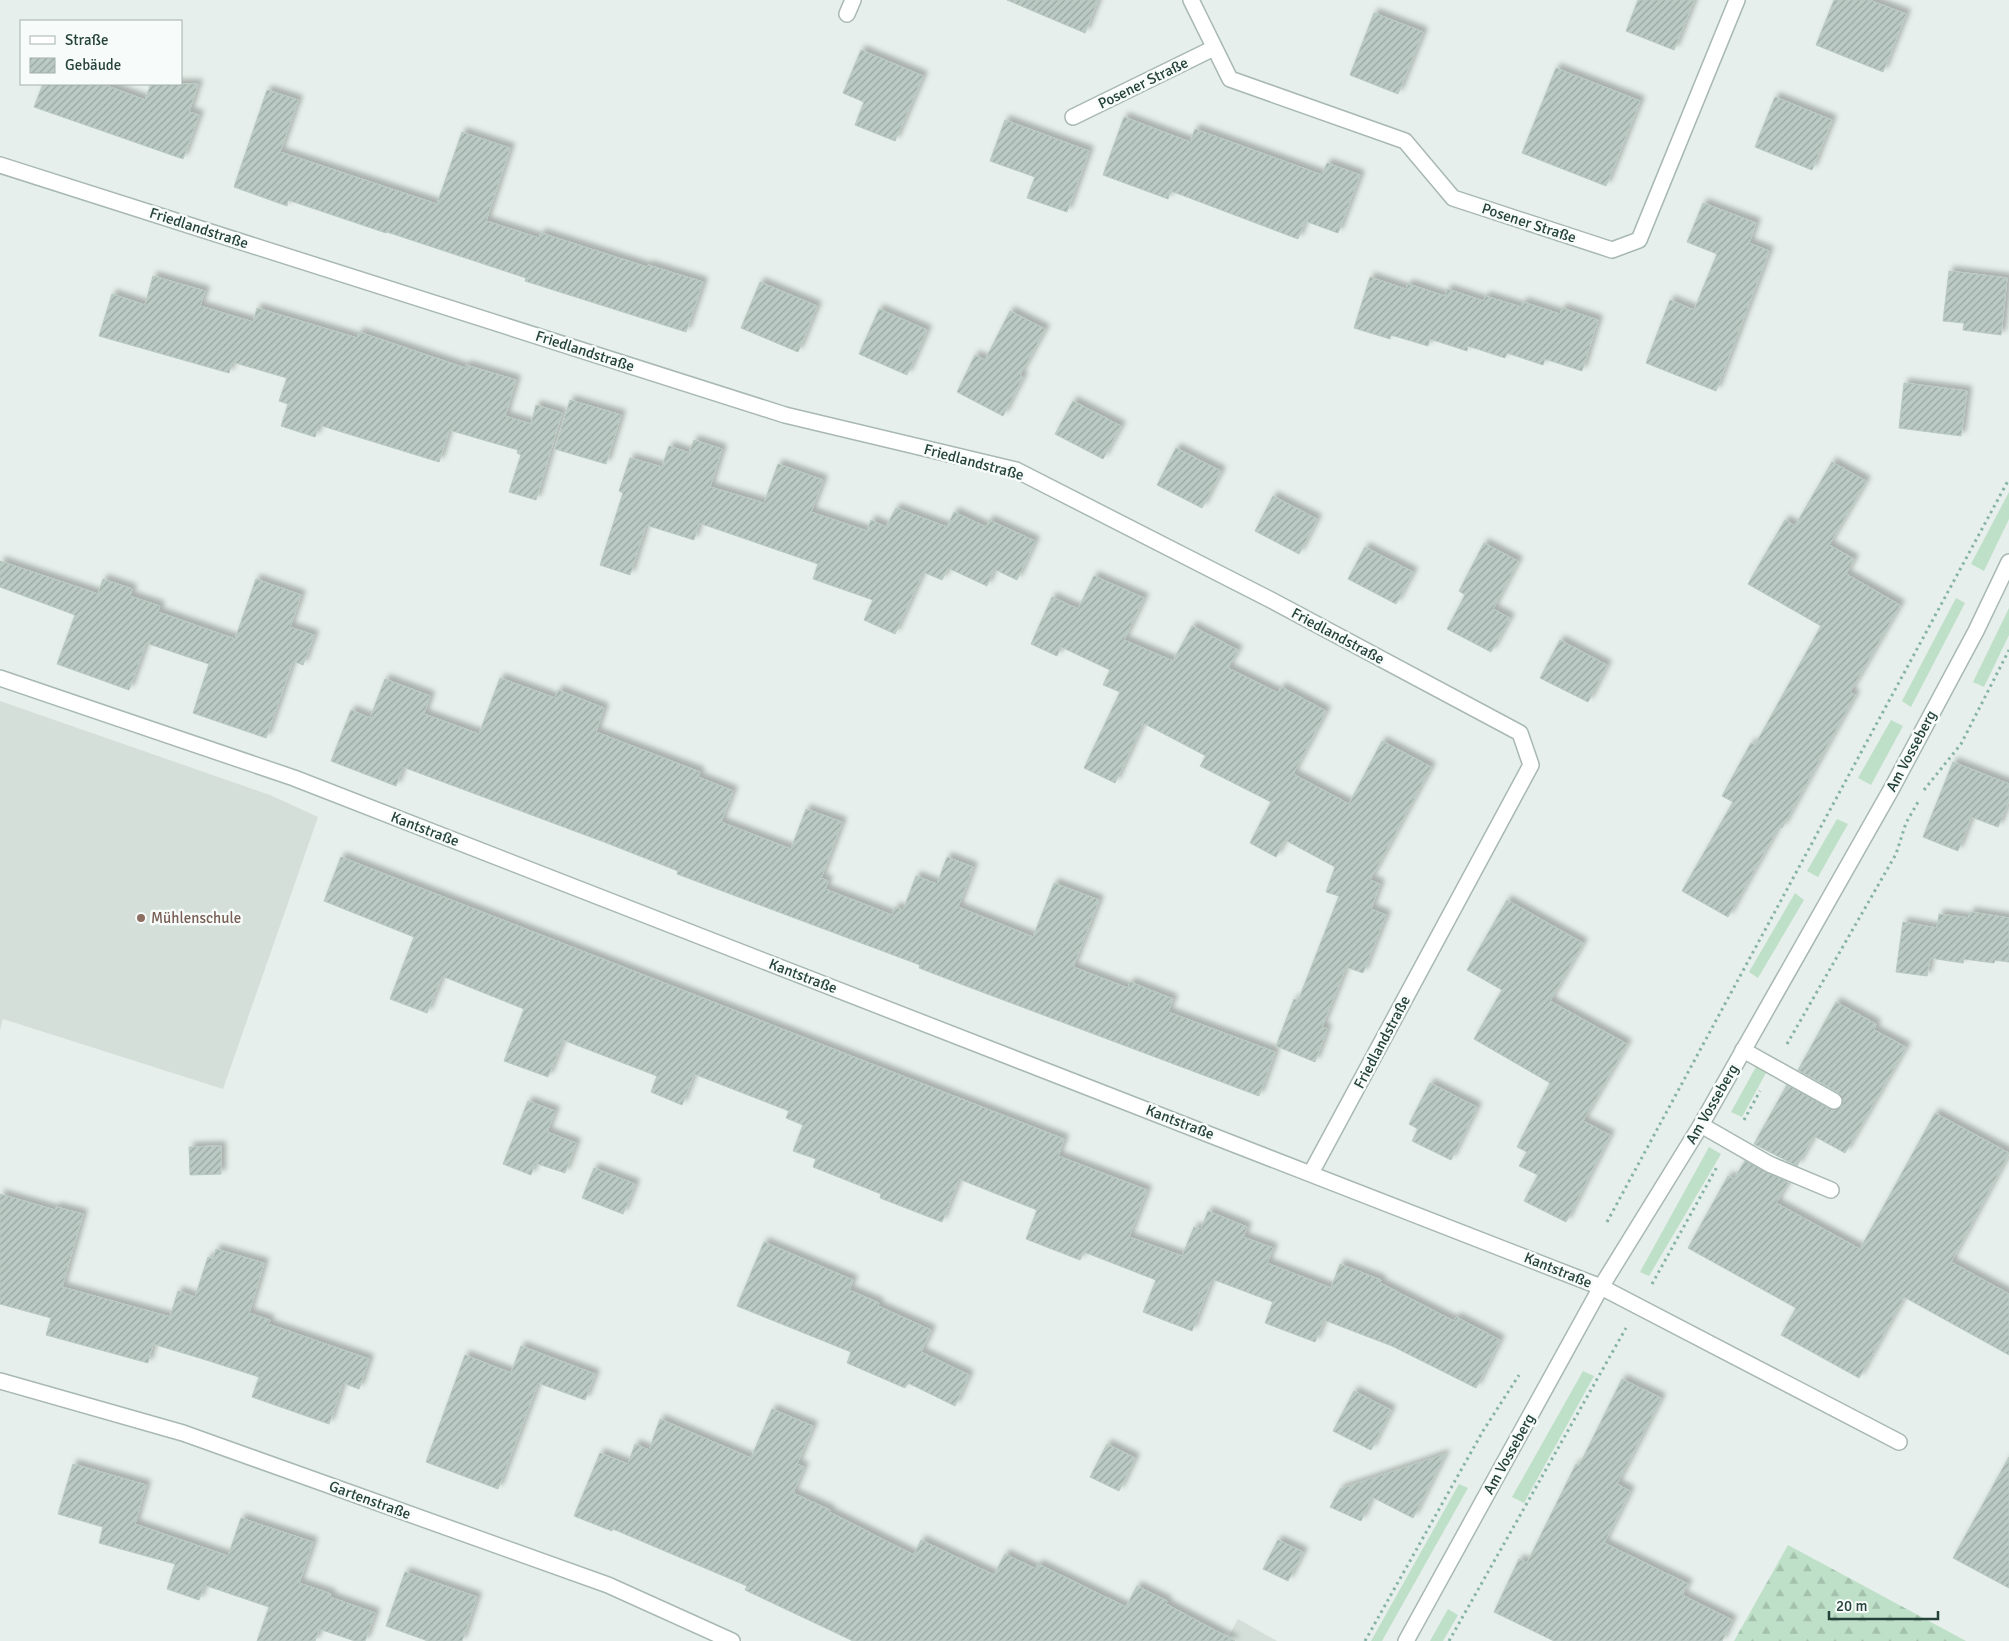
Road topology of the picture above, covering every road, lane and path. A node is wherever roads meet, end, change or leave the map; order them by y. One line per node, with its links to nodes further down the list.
1 (853, 0): 4 (street)
2 (1192, 0): 5 (street, Posener Straße)
3 (1737, 0): 5 (street, Posener Straße)
4 (847, 14)
5 (1214, 48): 6 (street, Posener Straße)
6 (1073, 117)
7 (0, 165): 14 (street, Friedlandstraße)
8 (2009, 479): 16 (path)
9 (2009, 562): 11 (street, Am Vosseberg)
10 (0, 678): 14 (street, Kantstraße)
11 (1743, 1050): 12 (street); 13 (street, Am Vosseberg)
12 (1834, 1101)
13 (1701, 1125): 15 (street); 17 (street, Am Vosseberg)
14 (1312, 1173): 17 (street, Kantstraße)
15 (1831, 1190)
16 (1603, 1229)
17 (1601, 1287): 20 (street, Kantstraße); 23 (street, Am Vosseberg)
18 (1521, 1372): 22 (path)
19 (0, 1381): 21 (street, Gartenstraße)
20 (1899, 1442)
21 (732, 1641)
22 (1365, 1641)
23 (1406, 1641)

